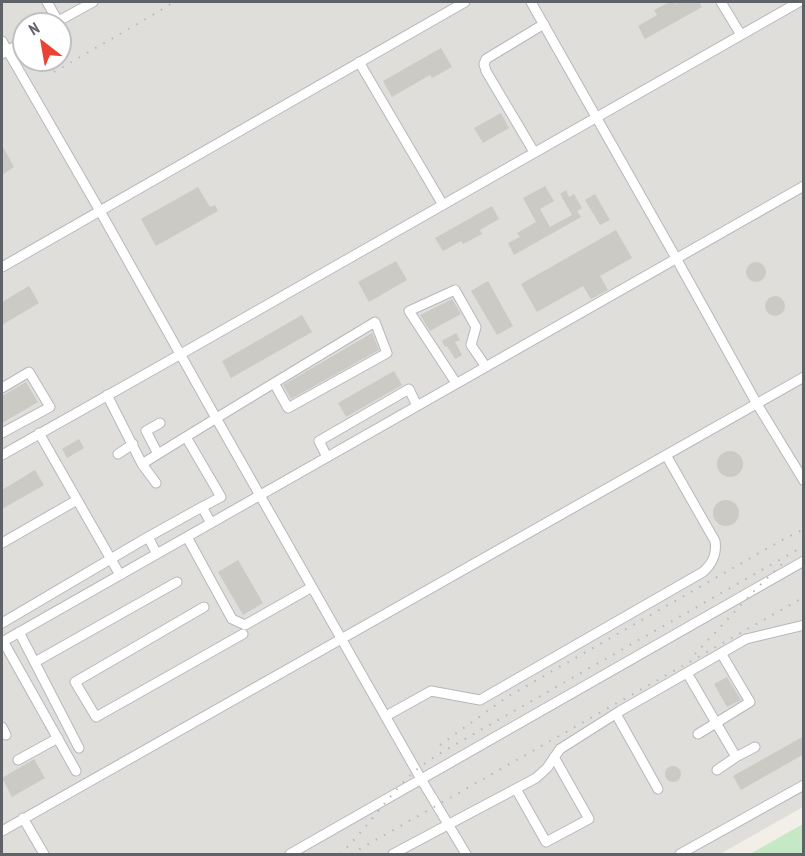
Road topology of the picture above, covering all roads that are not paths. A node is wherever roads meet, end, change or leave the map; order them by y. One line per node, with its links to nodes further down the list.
1 (93, 2): 6 (lane)
2 (465, 2): 11 (lane)
3 (531, 2): 7 (lane)
4 (722, 2): 8 (lane)
5 (799, 2): 8 (lane)
6 (72, 14)
7 (544, 24): 12 (lane); 13 (lane)
8 (741, 35): 12 (lane)
9 (2, 41): 10 (lane)
10 (4, 52): 16 (lane)
11 (359, 62): 15 (lane); 16 (lane)
12 (596, 117): 13 (lane); 17 (lane)
13 (534, 152): 15 (lane)
14 (804, 186): 17 (lane)
15 (443, 205): 19 (lane)
16 (100, 211): 18 (lane); 19 (lane)
17 (676, 258): 20 (lane); 26 (lane)
18 (2, 267)
19 (181, 354): 25 (lane); 28 (lane)
20 (486, 367): 23 (lane); 23 (lane)
21 (804, 376): 26 (lane)
22 (274, 383): 22 (lane); 28 (lane)
23 (456, 383): 27 (lane)
24 (2, 388): 30 (lane)
25 (107, 395): 31 (lane); 33 (lane)
26 (757, 404): 37 (lane); 40 (lane)
27 (417, 406): 38 (lane); 38 (lane)
28 (216, 418): 32 (lane); 42 (lane)
29 (160, 423): 35 (lane)
30 (2, 433)
31 (39, 434): 36 (lane); 43 (lane)
32 (186, 437): 35 (lane); 44 (lane)
33 (133, 444): 34 (lane); 39 (lane)
34 (118, 454)
35 (158, 454): 39 (lane)
36 (2, 455)
37 (666, 455): 60 (lane); 66 (lane)
38 (327, 457): 42 (lane)
39 (142, 464): 41 (lane)
40 (804, 481)
41 (156, 483)
42 (260, 495): 45 (lane); 54 (lane)
43 (77, 500): 48 (lane); 50 (lane)
44 (202, 507): 45 (lane); 46 (lane)
45 (211, 523): 47 (lane)
46 (148, 537): 49 (lane); 50 (lane)
47 (187, 537): 49 (lane); 54 (lane)
48 (2, 543)
49 (157, 554): 52 (lane)
50 (111, 559): 52 (lane); 56 (lane)
51 (804, 561): 77 (lane)
52 (120, 575): 58 (lane)
53 (177, 582): 63 (lane)
54 (312, 587): 60 (lane)
55 (204, 607): 59 (lane)
56 (2, 623)
57 (804, 625): 62 (lane)
58 (19, 632): 61 (lane); 63 (lane)
59 (243, 634)
60 (341, 638): 66 (lane); 81 (lane)
61 (2, 642): 69 (lane)
62 (721, 653): 64 (lane); 67 (lane)
63 (35, 662): 71 (lane)
64 (687, 673): 65 (lane); 67 (lane)
65 (616, 714): 72 (lane); 80 (lane)
66 (386, 716): 77 (lane)
67 (717, 723): 68 (lane); 73 (lane)
68 (698, 734)
69 (58, 738): 74 (lane); 76 (lane)
70 (755, 747): 73 (lane)
71 (79, 748)
72 (554, 757): 79 (lane); 79 (lane)
73 (736, 757): 75 (lane)
74 (18, 760)
75 (717, 770)
76 (76, 771)
77 (421, 779): 82 (lane); 85 (lane)
78 (804, 785): 88 (lane)
79 (516, 789): 82 (lane)
80 (658, 789)
81 (23, 818): 83 (lane); 84 (lane)
82 (450, 825): 86 (lane); 87 (lane)
83 (2, 831)
84 (44, 855)
85 (290, 855)
86 (393, 855)
87 (466, 855)
88 (680, 855)

